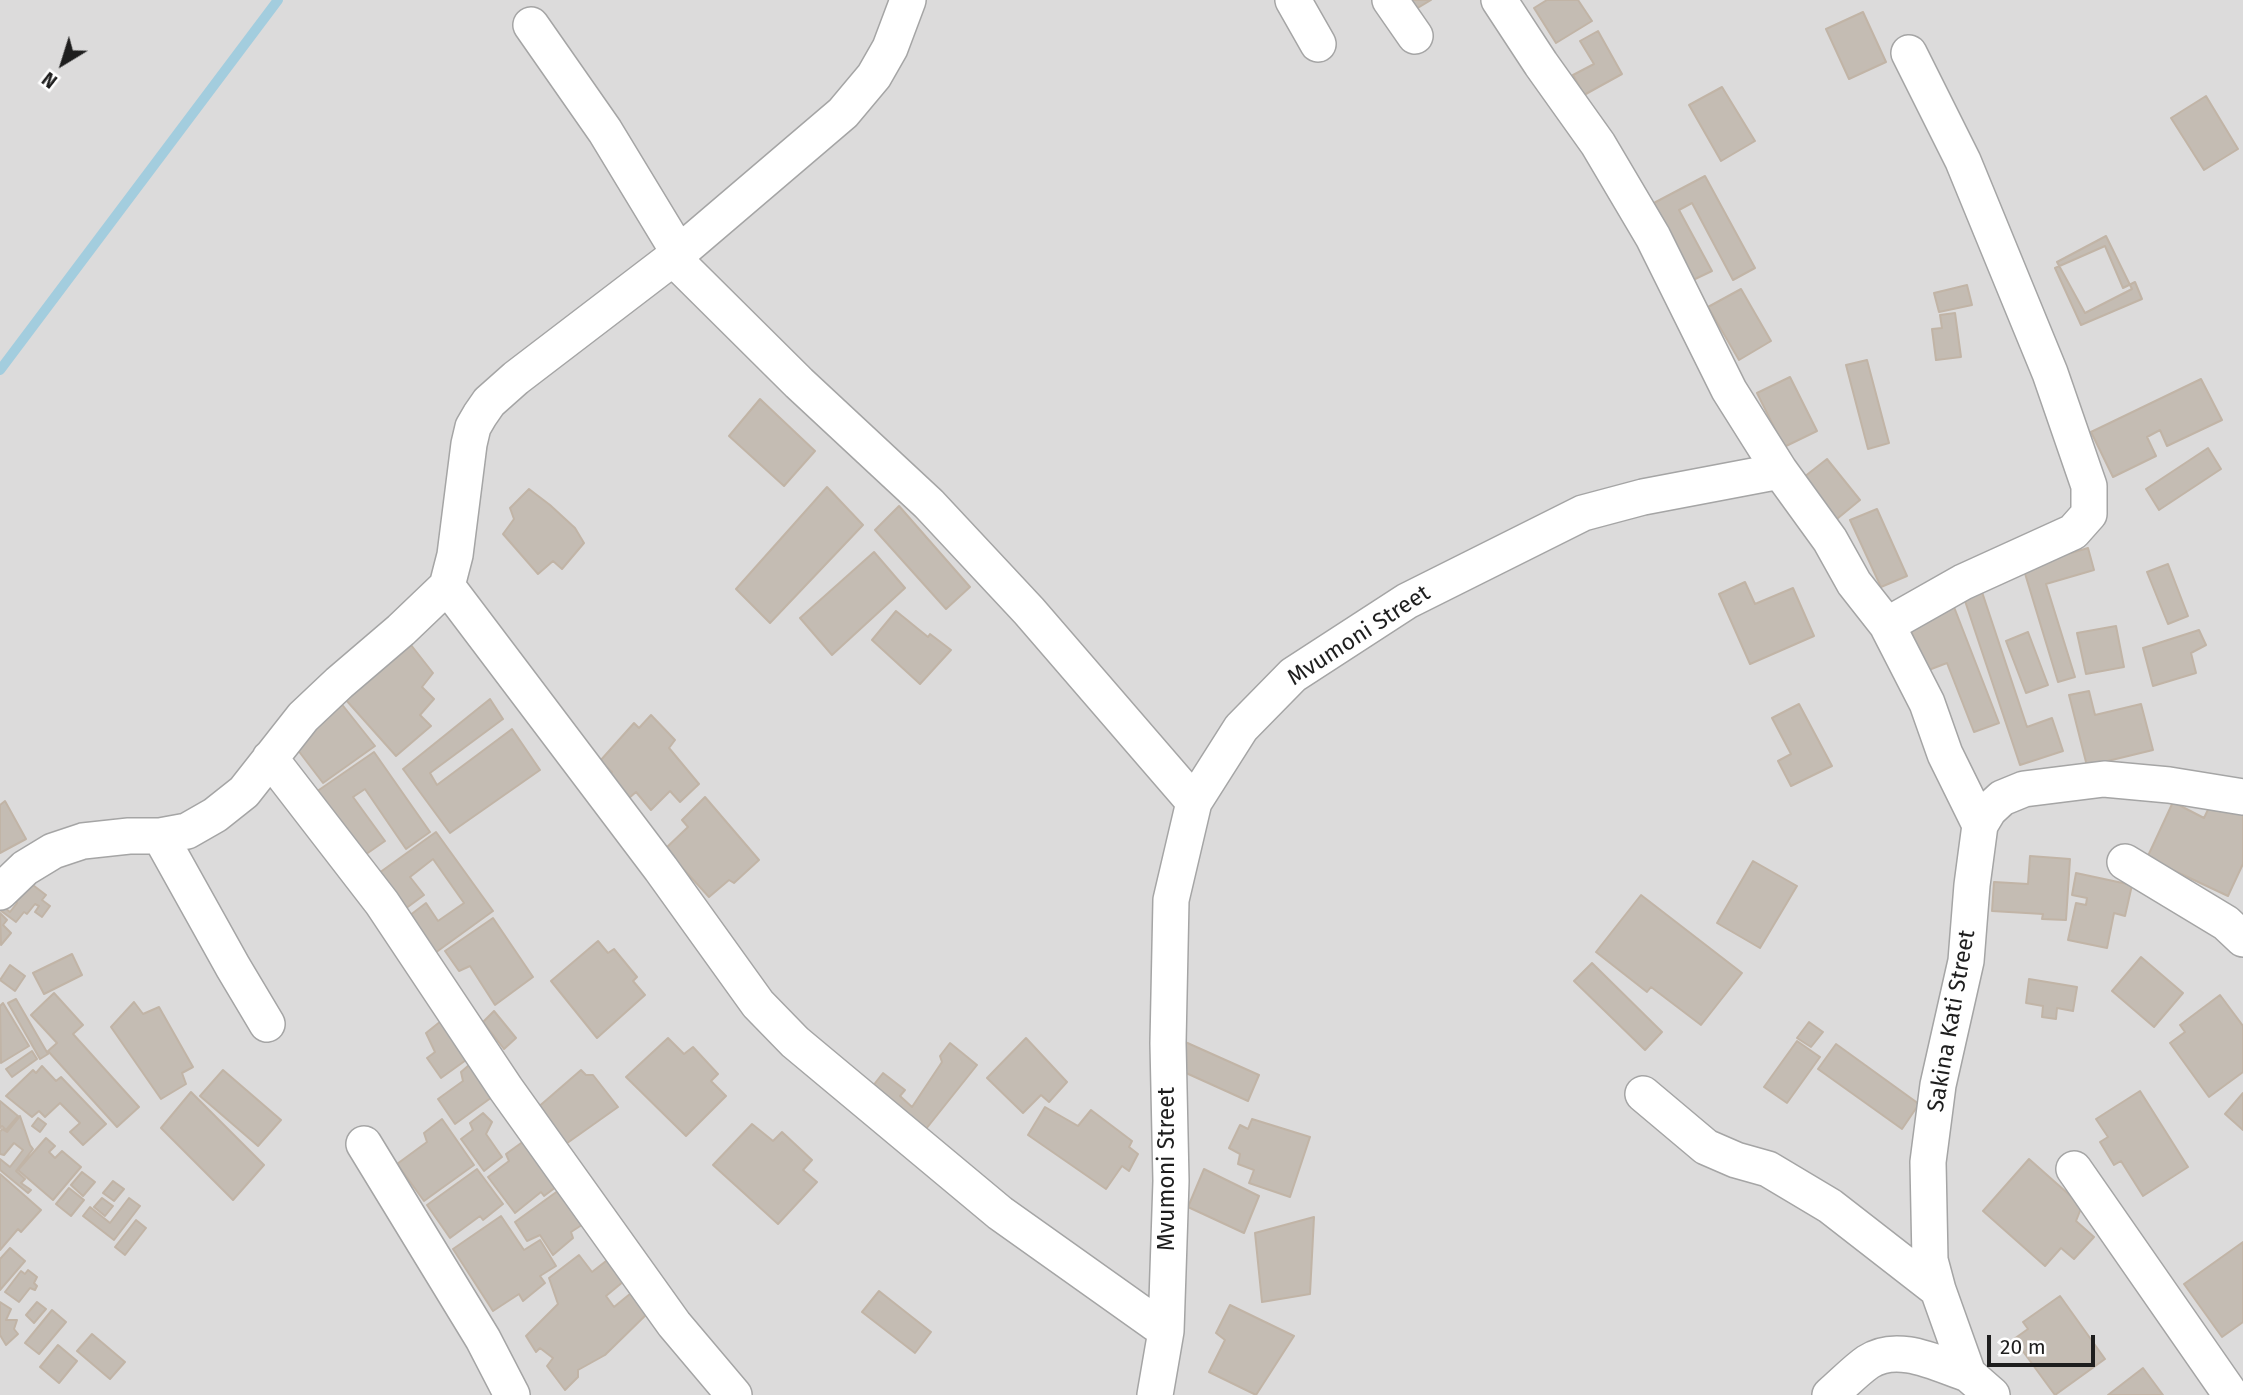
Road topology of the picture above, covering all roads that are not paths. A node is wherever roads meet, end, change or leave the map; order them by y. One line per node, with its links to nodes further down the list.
1 (908, 0): 9 (street)
2 (1293, 0): 7 (street)
3 (1390, 0): 6 (street)
4 (1499, 0): 10 (street)
5 (531, 25): 9 (street)
6 (1415, 36)
7 (1318, 44)
8 (1909, 52): 12 (street)
9 (676, 256): 11 (street); 15 (street)
10 (1780, 471): 12 (street); 15 (street, Mvumoni Street)
11 (447, 586): 13 (street); 26 (street)
12 (1887, 625): 16 (street)
13 (270, 758): 17 (street); 29 (street)
14 (2243, 797): 16 (street)
15 (1194, 802): 26 (street, Mvumoni Street)
16 (1980, 825): 25 (street, Sakina Kati Street)
17 (160, 836): 19 (street); 21 (street)
18 (2125, 862): 20 (street)
19 (0, 892)
20 (2243, 939)
21 (267, 1024)
22 (1643, 1094): 25 (street)
23 (364, 1144): 28 (street)
24 (2074, 1168): 32 (street)
25 (1938, 1290): 27 (street, Sakina Kati Street)
26 (1166, 1331): 30 (street, Mvumoni Street)
27 (1980, 1385): 31 (street)
28 (512, 1395)
29 (734, 1395)
30 (1155, 1395)
31 (1830, 1395)
32 (2231, 1395)

